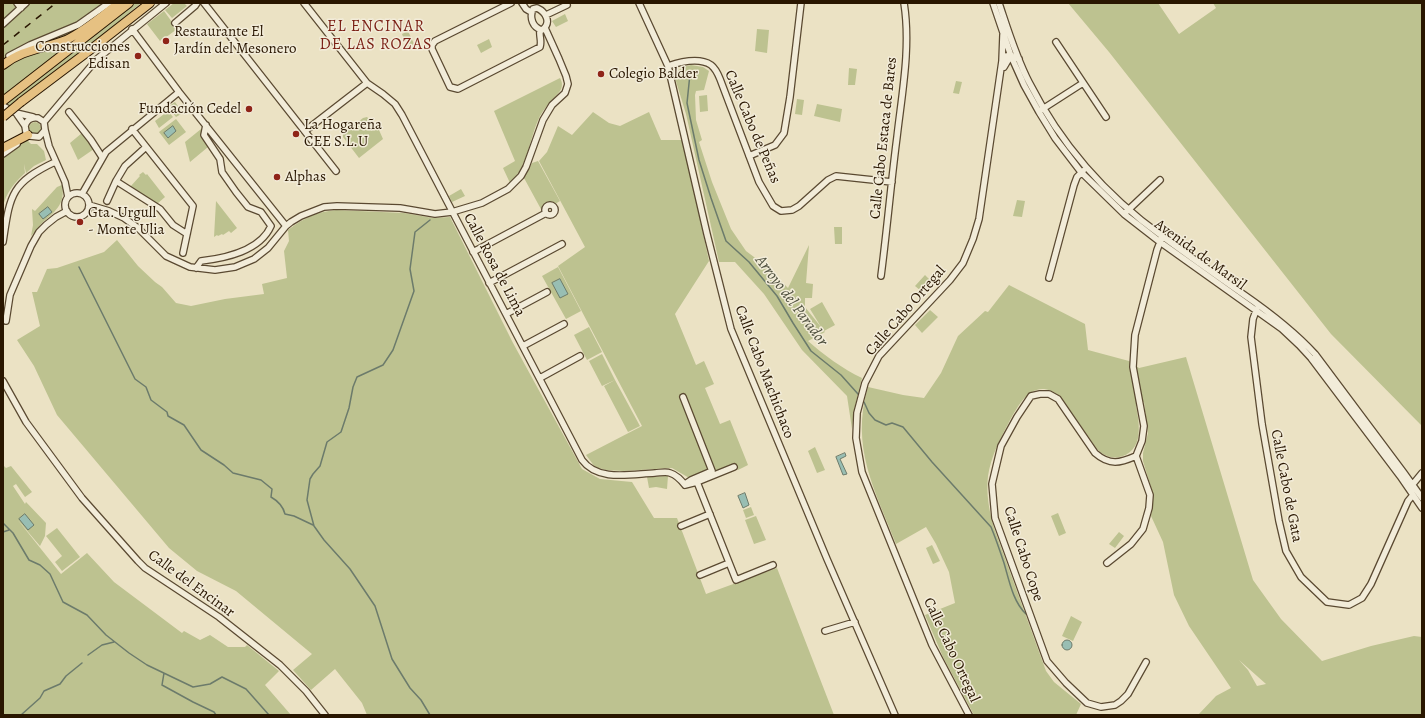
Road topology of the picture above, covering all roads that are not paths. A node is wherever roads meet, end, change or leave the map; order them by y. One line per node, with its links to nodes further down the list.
1 (26, 3): 19 (street)
2 (109, 3): 31 (street)
3 (119, 3): 33 (highway)
4 (129, 3): 40 (highway)
5 (150, 3): 45 (highway, bridge)
6 (166, 3): 25 (street)
7 (196, 3): 22 (street)
8 (204, 3): 53 (street)
9 (304, 3): 37 (street, Calle Rosa de Lima)
10 (510, 3): 24 (street)
11 (522, 3): 20 (street)
12 (530, 3): 20 (street)
13 (566, 3): 21 (street)
14 (639, 3): 34 (street, Calle Cabo Machichaco)
15 (801, 3): 60 (street)
16 (904, 3): 68 (street, Calle Cabo Estaca de Bares)
17 (993, 3): 26 (street, Avenida de Marsil)
18 (999, 3): 28 (street, Avenida de Marsil)
19 (19, 5): 23 (street)
20 (534, 8): 21 (street); 24 (street)
21 (546, 15): 24 (street)
22 (175, 23)
23 (3, 24)
24 (542, 29): 74 (street)
25 (132, 30): 39 (street); 48 (street)
26 (1003, 31): 29 (street, Avenida de Marsil); 32 (street, Calle Cabo Ortegal)
27 (1056, 42): 38 (street)
28 (1013, 45): 29 (street); 30 (street, Avenida de Marsil)
29 (1011, 56): 30 (street); 32 (street); 35 (street, Avenida de Marsil); 36 (street)
30 (1019, 59): 42 (street, Avenida de Marsil)
31 (3, 61)
32 (1002, 61): 36 (street, Calle Cabo Ortegal)
33 (3, 65)
34 (668, 66): 60 (street, Calle Cabo de Peñas); 113 (street, Calle Cabo Machichaco)
35 (1017, 68): 36 (street); 42 (street, Avenida de Marsil)
36 (1003, 69): 118 (street, Calle Cabo Ortegal)
37 (367, 83): 53 (street); 74 (street, Calle Rosa de Lima)
38 (1083, 83): 42 (street); 47 (street)
39 (179, 92): 49 (street); 52 (street)
40 (3, 101)
41 (3, 106): 44 (street)
42 (1041, 110): 63 (street, Avenida de Marsil)
43 (69, 112): 61 (street)
44 (16, 113): 46 (street); 50 (street)
45 (3, 117)
46 (33, 117): 48 (street); 50 (street)
47 (1106, 117)
48 (44, 122): 51 (street)
49 (206, 125): 77 (street); 84 (street)
50 (25, 126): 54 (street)
51 (45, 130): 55 (street); 56 (street)
52 (132, 130): 57 (street); 61 (street)
53 (305, 131): 64 (street)
54 (29, 136): 55 (street); 58 (highway); 59 (street)
55 (39, 137): 56 (street)
56 (49, 146): 62 (street)
57 (146, 147): 66 (street); 78 (street)
58 (3, 148)
59 (3, 154)
60 (749, 156): 68 (street, Calle Cabo de Peñas)
61 (102, 157): 69 (street)
62 (55, 162): 67 (street); 80 (street)
63 (1084, 170): 75 (street, Avenida de Marsil); 86 (street)
64 (336, 172)
65 (1160, 180): 75 (street)
66 (116, 181): 71 (street); 78 (street)
67 (65, 182): 69 (street); 70 (street)
68 (892, 182): 85 (street, Calle Cabo Estaca de Bares)
69 (80, 194): 70 (street); 72 (street)
70 (68, 197): 73 (street)
71 (107, 201)
72 (89, 205): 73 (street); 84 (street)
73 (67, 211): 91 (street)
74 (452, 212): 77 (street); 82 (street, Calle Rosa de Lima)
75 (1126, 212): 79 (street, Avenida de Marsil)
76 (546, 213): 82 (street)
77 (286, 226): 84 (street)
78 (187, 234): 83 (street)
79 (1161, 240): 89 (street, Avenida de Marsil); 98 (street)
80 (3, 242)
81 (562, 244): 87 (street)
82 (473, 252): 87 (street, Calle Rosa de Lima)
83 (183, 253)
84 (196, 268)
85 (881, 276)
86 (1049, 278)
87 (489, 283): 90 (street, Calle Rosa de Lima)
88 (547, 292): 90 (street)
89 (1257, 307): 102 (street, Avenida de Marsil); 104 (street, Avenida de Marsil); 104 (street, Calle Cabo de Gata)
90 (506, 314): 93 (street, Calle Rosa de Lima)
91 (6, 321)
92 (564, 324): 93 (street)
93 (523, 346): 95 (street, Calle Rosa de Lima)
94 (580, 356): 95 (street)
95 (540, 378): 103 (street, Calle Rosa de Lima)
96 (3, 381): 116 (street, Calle del Encinar)
97 (683, 397): 103 (street)
98 (1136, 456): 110 (street); 115 (street, Calle Cabo Cope)
99 (734, 468): 101 (street)
100 (1422, 473): 102 (street)
101 (697, 482): 103 (street); 107 (street)
102 (1413, 484): 105 (street, Avenida de Marsil)
103 (685, 485)
104 (1413, 495): 106 (street, Avenida de Marsil)
105 (1422, 498)
106 (1422, 508)
107 (710, 514): 108 (street); 109 (street)
108 (681, 526)
109 (729, 563): 111 (street); 112 (street)
110 (1106, 563)
111 (773, 565)
112 (700, 575)
113 (855, 622): 114 (street); 117 (street, Calle Cabo Machichaco)
114 (825, 631)
115 (1146, 662)
116 (324, 715)
117 (895, 715)
118 (969, 715)

